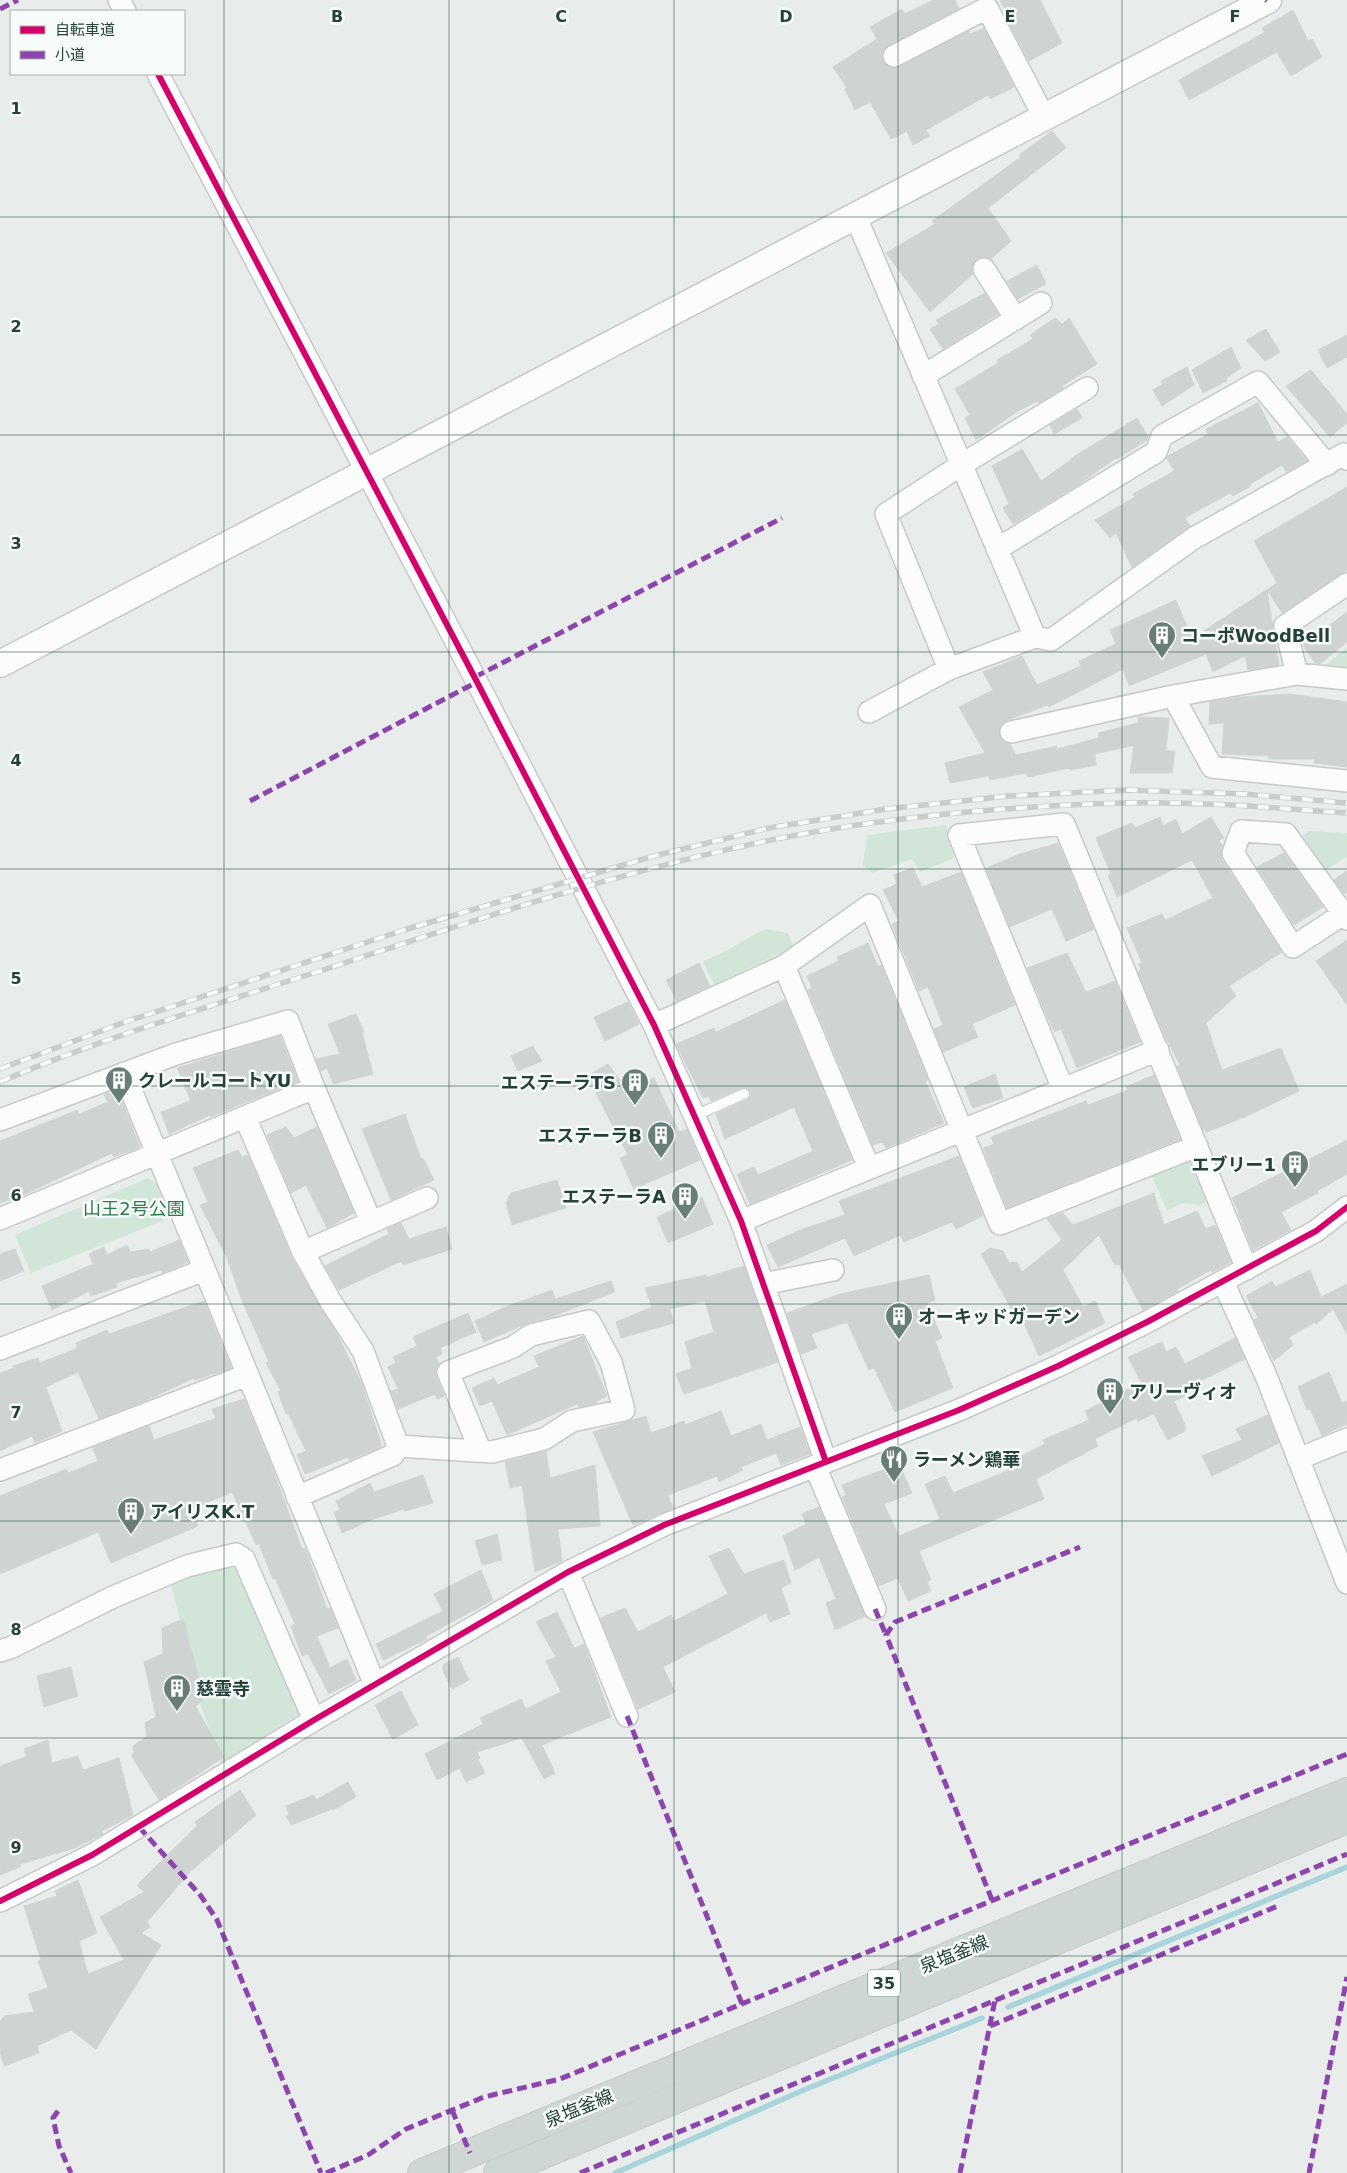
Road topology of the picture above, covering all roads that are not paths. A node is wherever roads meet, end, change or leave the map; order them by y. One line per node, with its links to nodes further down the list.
1 (1268, 0): 4 (street)
2 (894, 56): 4 (street)
3 (159, 75): 13 (street)
4 (1044, 117): 5 (street)
5 (855, 215): 9 (street); 13 (street)
6 (984, 269): 8 (street)
7 (1041, 304): 8 (street)
8 (1016, 319): 9 (street)
9 (923, 376): 12 (street)
10 (1087, 388): 12 (street)
11 (1341, 457): 14 (street); 16 (street)
12 (961, 465): 14 (street); 18 (street)
13 (367, 471): 17 (street); 27 (street)
14 (997, 548): 16 (street)
15 (1347, 584): 19 (street)
16 (1035, 637): 18 (street)
17 (0, 664)
18 (949, 670): 22 (street)
19 (1297, 674): 20 (street); 21 (street)
20 (1347, 679)
21 (1173, 696): 23 (street); 24 (street)
22 (870, 712)
23 (1011, 732)
24 (1347, 781)
25 (1345, 916): 25 (street)
26 (784, 966): 27 (street); 36 (street); 39 (street)
27 (654, 1025): 33 (street)
28 (1158, 1050): 31 (street); 31 (street); 37 (street)
29 (124, 1073): 30 (street); 35 (street); 38 (street)
30 (314, 1088): 34 (street); 44 (street)
31 (1063, 1089): 36 (street)
32 (744, 1094): 33 (lane)
33 (694, 1116): 43 (street)
34 (245, 1117): 38 (street); 45 (street)
35 (0, 1120)
36 (962, 1130): 37 (street); 39 (street)
37 (1197, 1146): 46 (street)
38 (156, 1154): 42 (street); 47 (street)
39 (869, 1168): 43 (street)
40 (427, 1198): 44 (street)
41 (1347, 1207): 46 (street)
42 (0, 1219)
43 (740, 1221): 50 (street)
44 (371, 1222): 45 (street)
45 (303, 1252): 54 (street)
46 (1247, 1268): 49 (street)
47 (204, 1270): 51 (street); 52 (street)
48 (833, 1270): 50 (street)
49 (1222, 1282): 56 (street); 57 (street)
50 (763, 1284): 57 (street)
51 (0, 1349)
52 (247, 1375): 58 (street); 59 (street)
53 (1347, 1439): 56 (street)
54 (398, 1446): 55 (street); 59 (street)
55 (480, 1450): 55 (street)
56 (1298, 1459): 61 (street)
57 (820, 1464): 60 (street); 62 (street)
58 (0, 1470)
59 (297, 1497): 64 (street)
60 (568, 1572): 64 (street); 65 (street)
61 (1347, 1583)
62 (875, 1609)
63 (0, 1651): 66 (street)
64 (375, 1685): 66 (street)
65 (627, 1716)
66 (314, 1720): 69 (street)
67 (1347, 1792): 71 (main road, 泉塩釜線 / 35)
68 (1347, 1819): 70 (main road, 泉塩釜線 / 35)
69 (0, 1901)
70 (662, 2104): 71 (main road); 73 (main road, 泉塩釜線 / 35)
71 (470, 2153): 72 (main road, 泉塩釜線 / 35)
72 (422, 2173)
73 (498, 2173)

